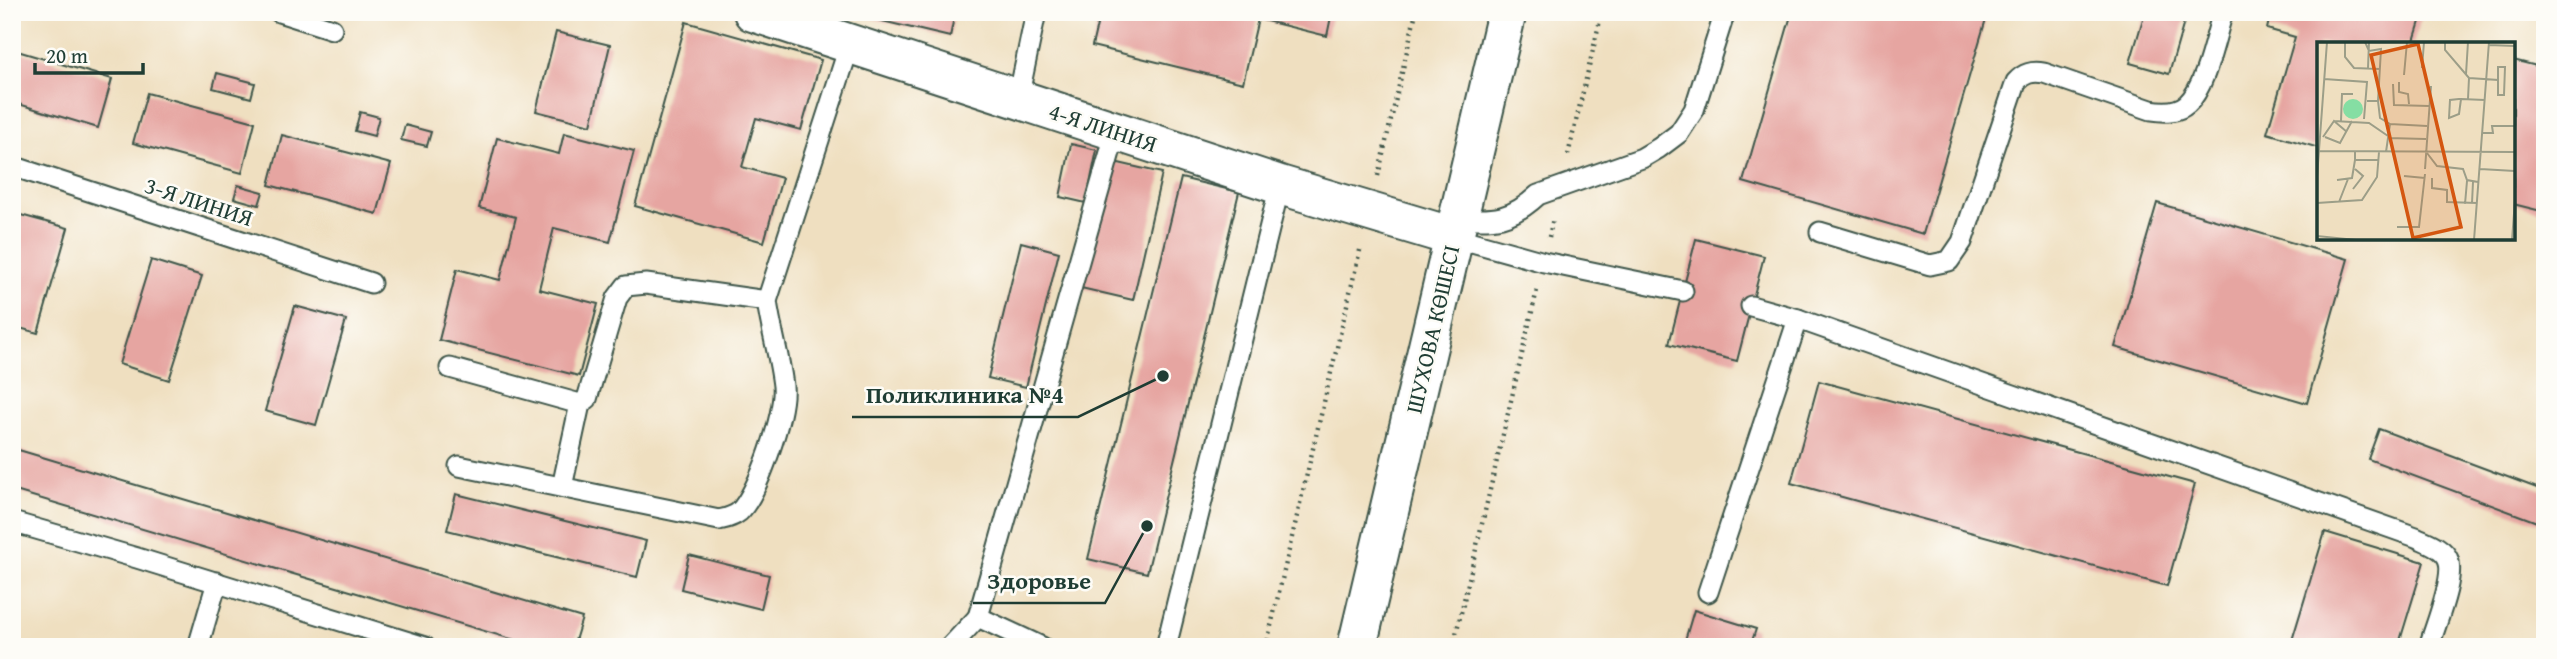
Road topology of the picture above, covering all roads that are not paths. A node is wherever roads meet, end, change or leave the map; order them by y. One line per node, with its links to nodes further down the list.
1 (279, 12): 7 (lane)
2 (753, 12): 8 (street, 4-Я ЛИНИЯ)
3 (1036, 12): 9 (lane)
4 (1507, 12): 13 (street, ШУХОВА КӨШЕСІ)
5 (1725, 12): 13 (lane)
6 (2222, 12): 14 (lane)
7 (332, 29)
8 (850, 44): 9 (street, 4-Я ЛИНИЯ); 17 (lane)
9 (1018, 99): 10 (street, 4-Я ЛИНИЯ)
10 (1116, 131): 12 (street, 4-Я ЛИНИЯ); 27 (lane)
11 (12, 166): 15 (lane, 3-Я ЛИНИЯ)
12 (1280, 185): 13 (street, 4-Я ЛИНИЯ); 33 (lane)
13 (1456, 228): 16 (lane); 34 (street, ШУХОВА КӨШЕСІ)
14 (1819, 232)
15 (371, 283)
16 (1683, 291)
17 (767, 301): 21 (lane); 23 (lane)
18 (1751, 306): 19 (lane)
19 (1798, 319): 26 (lane); 35 (lane)
20 (450, 368): 21 (lane)
21 (580, 404): 23 (lane)
22 (458, 466): 23 (lane)
23 (562, 487)
24 (12, 522): 25 (lane)
25 (217, 582): 28 (lane); 29 (lane)
26 (1707, 592)
27 (978, 617): 31 (lane); 32 (lane)
28 (390, 642): 30 (lane)
29 (198, 647)
30 (425, 647)
31 (950, 647)
32 (1042, 647)
33 (1166, 647)
34 (1357, 647)
35 (2429, 647)

